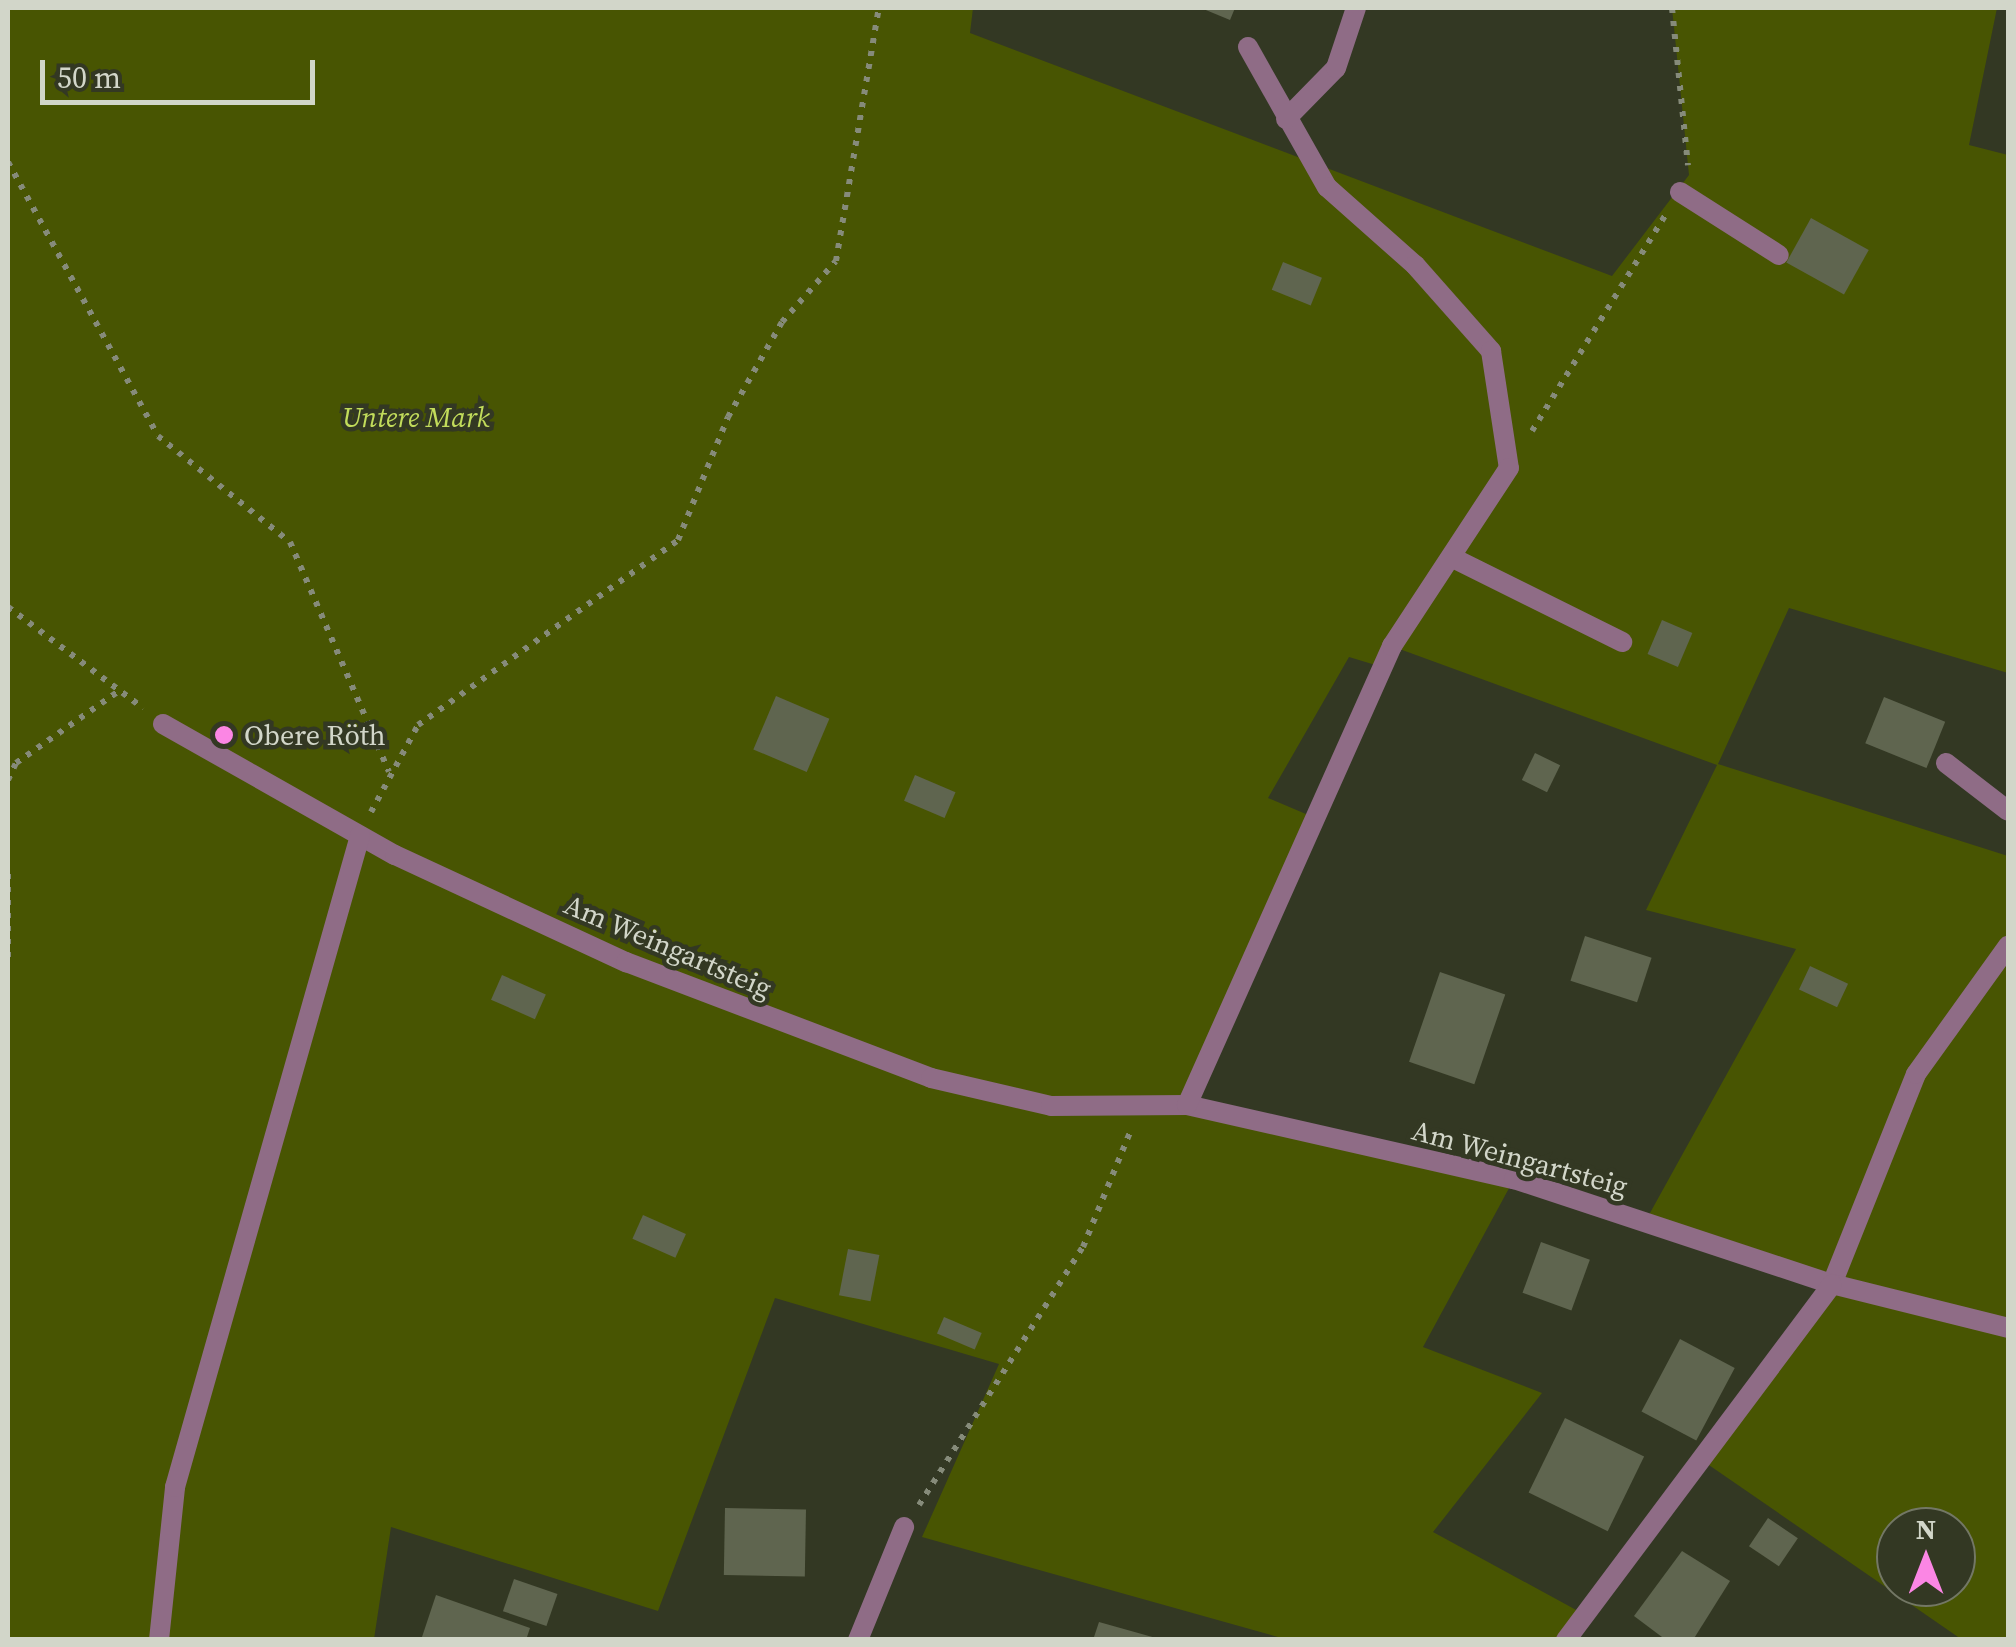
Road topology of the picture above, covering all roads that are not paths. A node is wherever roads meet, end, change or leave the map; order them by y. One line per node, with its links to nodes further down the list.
1 (1356, 8): 3 (street)
2 (1248, 47): 3 (street)
3 (1286, 119): 6 (street)
4 (1680, 192): 5 (street)
5 (1779, 255)
6 (1453, 558): 7 (street); 13 (street)
7 (1622, 642)
8 (164, 724): 11 (street, Am Weingartsteig)
9 (1946, 763): 10 (street)
10 (2008, 811)
11 (360, 836): 13 (street, Am Weingartsteig); 17 (street)
12 (2008, 946): 14 (street)
13 (1187, 1104): 14 (street, Am Weingartsteig)
14 (1832, 1284): 15 (street, Am Weingartsteig); 19 (street)
15 (2008, 1328)
16 (904, 1527): 18 (street)
17 (159, 1640)
18 (858, 1640)
19 (1566, 1640)

